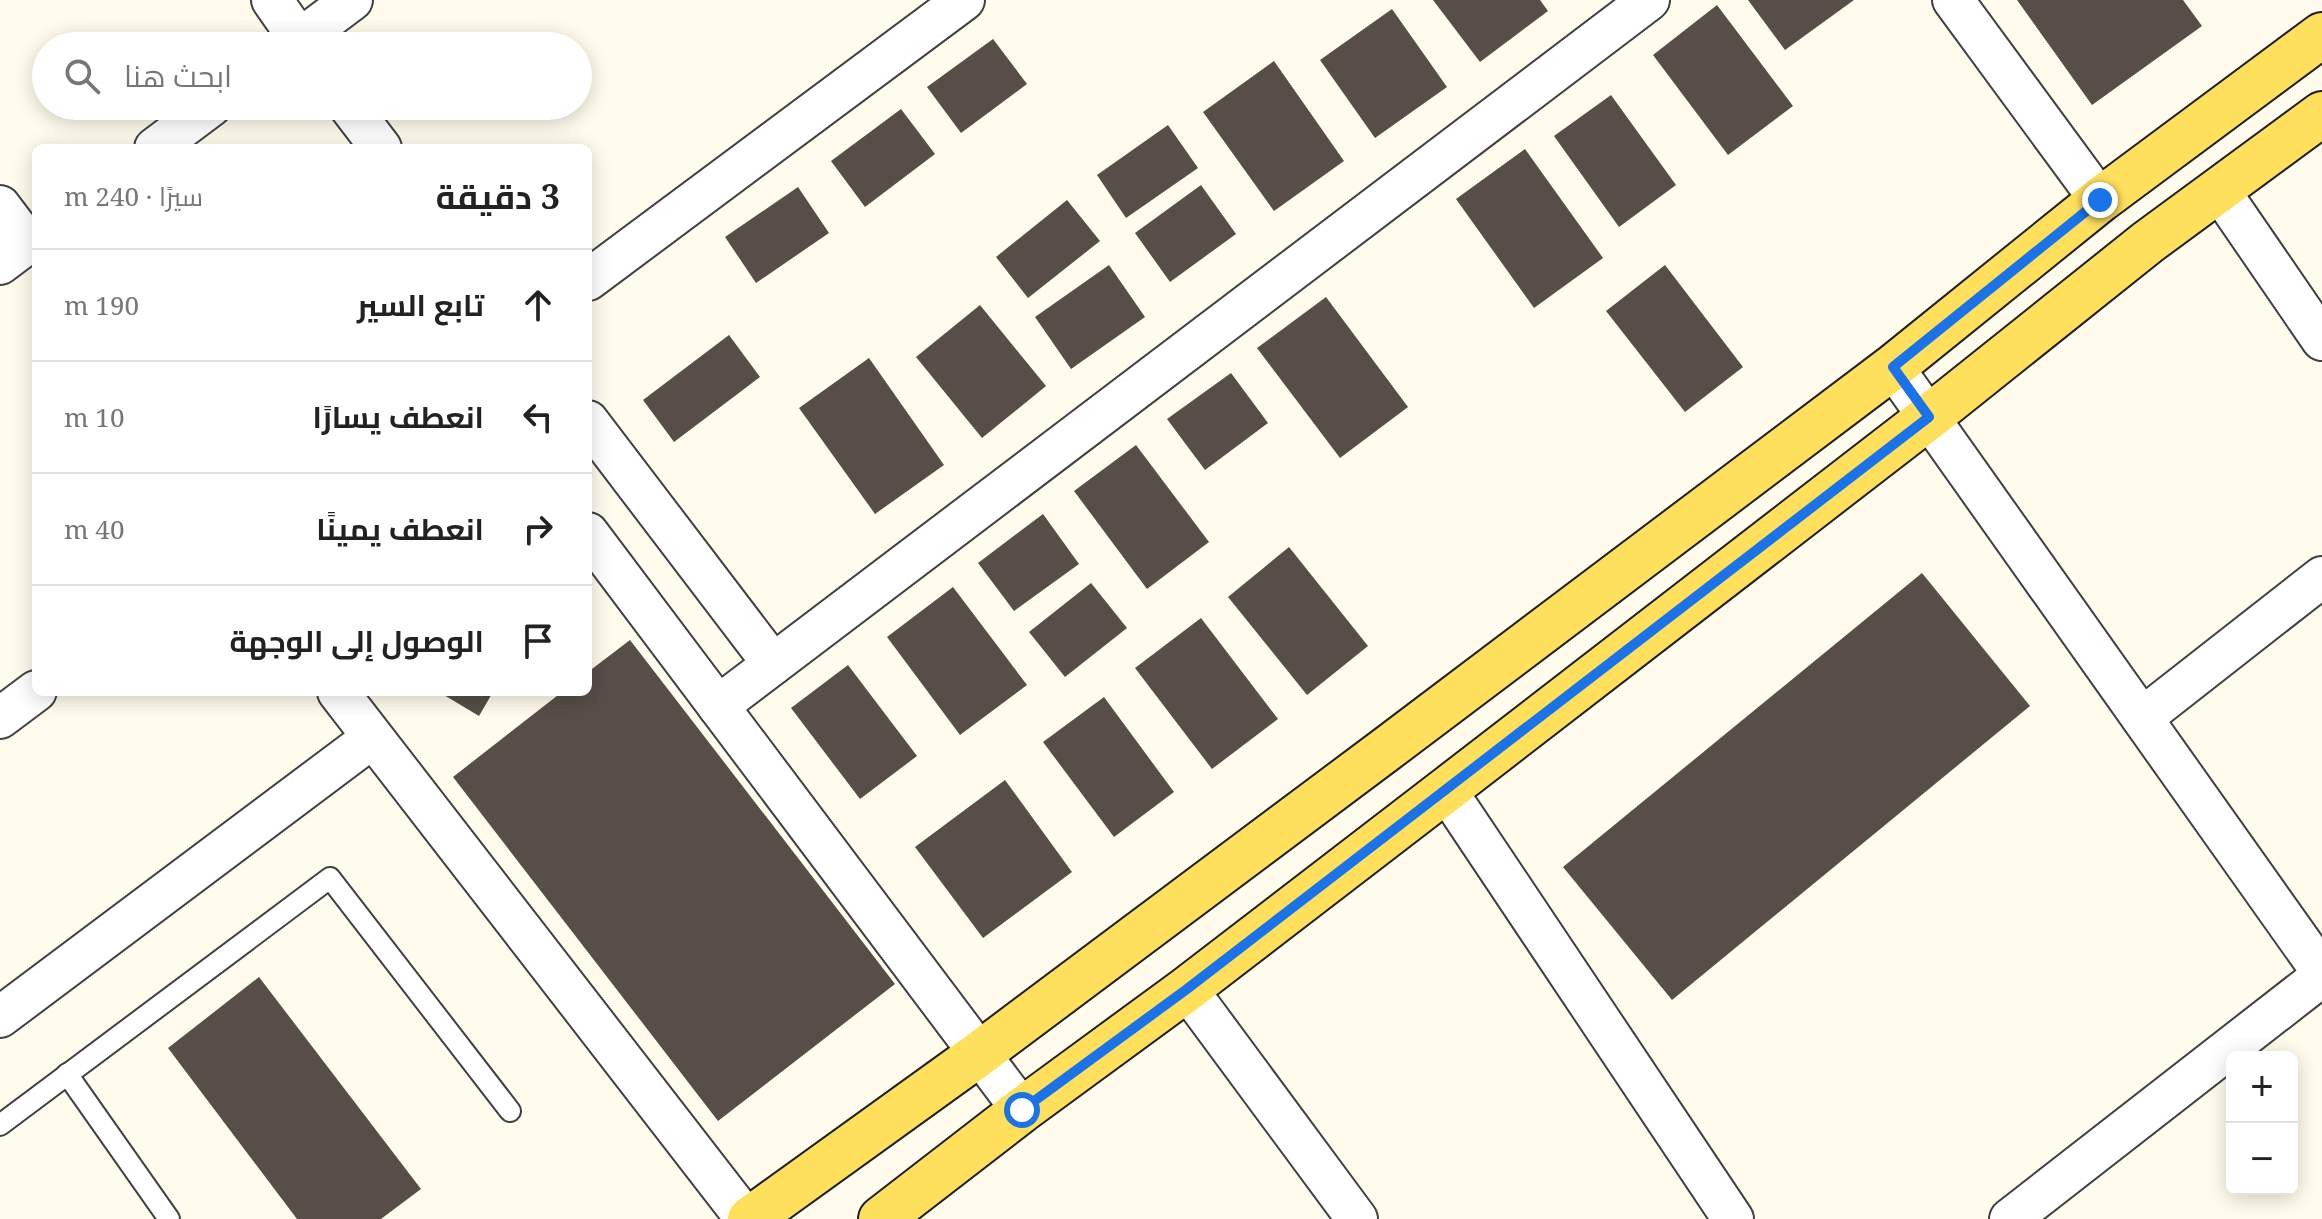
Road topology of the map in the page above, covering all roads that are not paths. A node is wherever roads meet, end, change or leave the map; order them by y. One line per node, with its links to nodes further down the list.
1 (272, 0): 6 (street)
2 (352, 0): 7 (street)
3 (964, 0): 18 (street)
4 (1649, 0): 25 (street)
5 (1953, 0): 15 (street)
6 (291, 32)
7 (313, 32)
8 (2322, 35): 15 (main road)
9 (2322, 114): 14 (main road)
10 (192, 120): 12 (street)
11 (360, 120): 13 (street)
12 (160, 144)
13 (378, 144)
14 (2219, 190): 19 (street); 21 (main road)
15 (2100, 200): 20 (main road)
16 (0, 206): 17 (street)
17 (21, 248)
18 (592, 277)
19 (2322, 340)
20 (1893, 367): 21 (street); 36 (main road)
21 (1929, 417): 30 (street); 32 (main road)
22 (592, 426): 25 (street)
23 (592, 538): 28 (street)
24 (2322, 577): 30 (street)
25 (773, 664): 28 (street)
26 (32, 694): 29 (street)
27 (341, 696): 31 (street)
28 (718, 706): 36 (street)
29 (0, 718)
30 (2142, 718): 33 (street)
31 (372, 738): 35 (street); 43 (street)
32 (1446, 790): 34 (main road); 45 (street)
33 (2322, 974): 46 (street)
34 (1187, 989): 38 (main road); 44 (street)
35 (0, 1017)
36 (979, 1054): 38 (street); 43 (main road)
37 (67, 1074): 39 (lane); 40 (lane); 42 (lane)
38 (1022, 1110): 41 (main road)
39 (510, 1111)
40 (0, 1125)
41 (903, 1213)
42 (169, 1219)
43 (748, 1219)
44 (1357, 1219)
45 (1733, 1219)
46 (2010, 1219)

